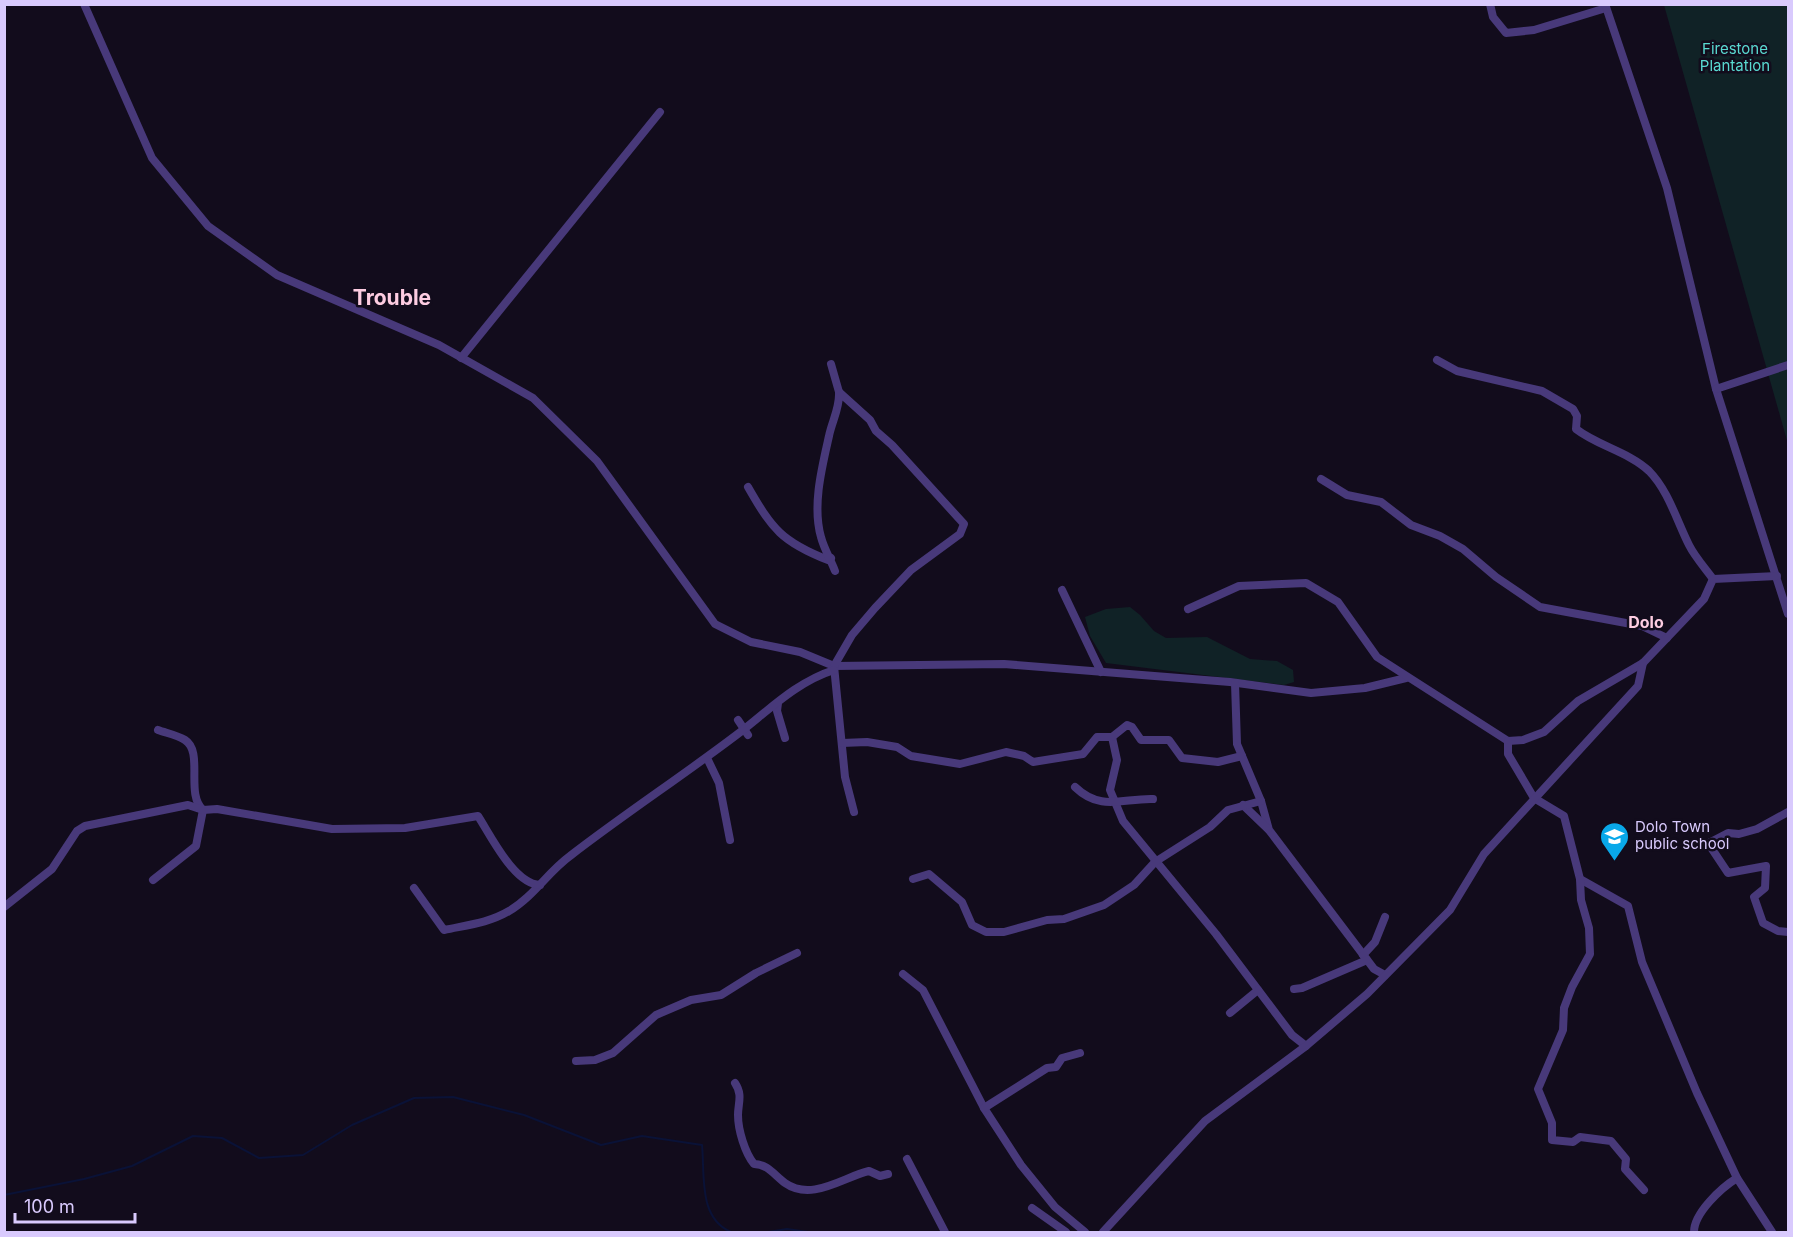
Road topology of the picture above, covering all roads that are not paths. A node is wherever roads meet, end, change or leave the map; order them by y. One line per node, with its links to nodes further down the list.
1 (84, 4): 5 (street)
2 (1490, 4): 3 (street)
3 (1605, 6): 9 (street)
4 (660, 112): 5 (street)
5 (461, 358): 22 (street)
6 (1437, 360): 16 (street)
7 (831, 364): 10 (street)
8 (1788, 365): 9 (street)
9 (1716, 389): 15 (street)
10 (839, 392): 13 (street); 22 (street)
11 (1321, 479): 20 (street)
12 (748, 486): 13 (street)
13 (831, 558): 14 (street)
14 (835, 571)
15 (1777, 576): 16 (street); 19 (street)
16 (1713, 579): 20 (street)
17 (1062, 590): 23 (street)
18 (1188, 609): 24 (street)
19 (1788, 614)
20 (1667, 638): 21 (street)
21 (1643, 663): 32 (street); 37 (street)
22 (834, 668): 23 (street); 26 (street); 33 (street)
23 (1101, 672): 25 (street)
24 (1406, 678): 25 (street); 32 (street)
25 (1235, 683): 34 (street)
26 (778, 703): 29 (street); 30 (street)
27 (738, 720): 29 (street)
28 (158, 729): 42 (street)
29 (746, 732): 35 (street)
30 (785, 738)
31 (1112, 738): 33 (street); 34 (street); 40 (street)
32 (1508, 741): 37 (street)
33 (842, 743): 43 (street)
34 (1242, 756): 39 (street)
35 (706, 759): 46 (street); 51 (street)
36 (1075, 787): 40 (street)
37 (1534, 798): 49 (street); 59 (street)
38 (1153, 799): 40 (street)
39 (1261, 801): 41 (street); 45 (street)
40 (1116, 804): 47 (street)
41 (1242, 805): 45 (street); 47 (street)
42 (203, 810): 50 (street); 51 (street); 53 (street)
43 (854, 812)
44 (1788, 812): 55 (street)
45 (1269, 830): 57 (street)
46 (730, 840)
47 (1155, 862): 48 (street); 61 (street)
48 (913, 879)
49 (1580, 879): 70 (street); 71 (street)
50 (153, 880)
51 (540, 885): 52 (street)
52 (414, 888)
53 (4, 907)
54 (1385, 917): 57 (street)
55 (1788, 932)
56 (797, 953): 65 (street)
57 (1365, 957): 59 (street); 60 (street)
58 (903, 974): 67 (street)
59 (1385, 975): 63 (street)
60 (1294, 989)
61 (1258, 990): 62 (street); 63 (street)
62 (1230, 1013)
63 (1306, 1046): 76 (street)
64 (1080, 1053): 67 (street)
65 (576, 1061)
66 (735, 1083): 69 (street)
67 (984, 1108): 75 (street)
68 (908, 1159): 73 (street)
69 (888, 1174)
70 (1737, 1178): 77 (street); 78 (street)
71 (1644, 1190)
72 (1032, 1208): 74 (street)
73 (945, 1233)
74 (1066, 1233)
75 (1086, 1233)
76 (1103, 1233)
77 (1694, 1233)
78 (1772, 1233)

